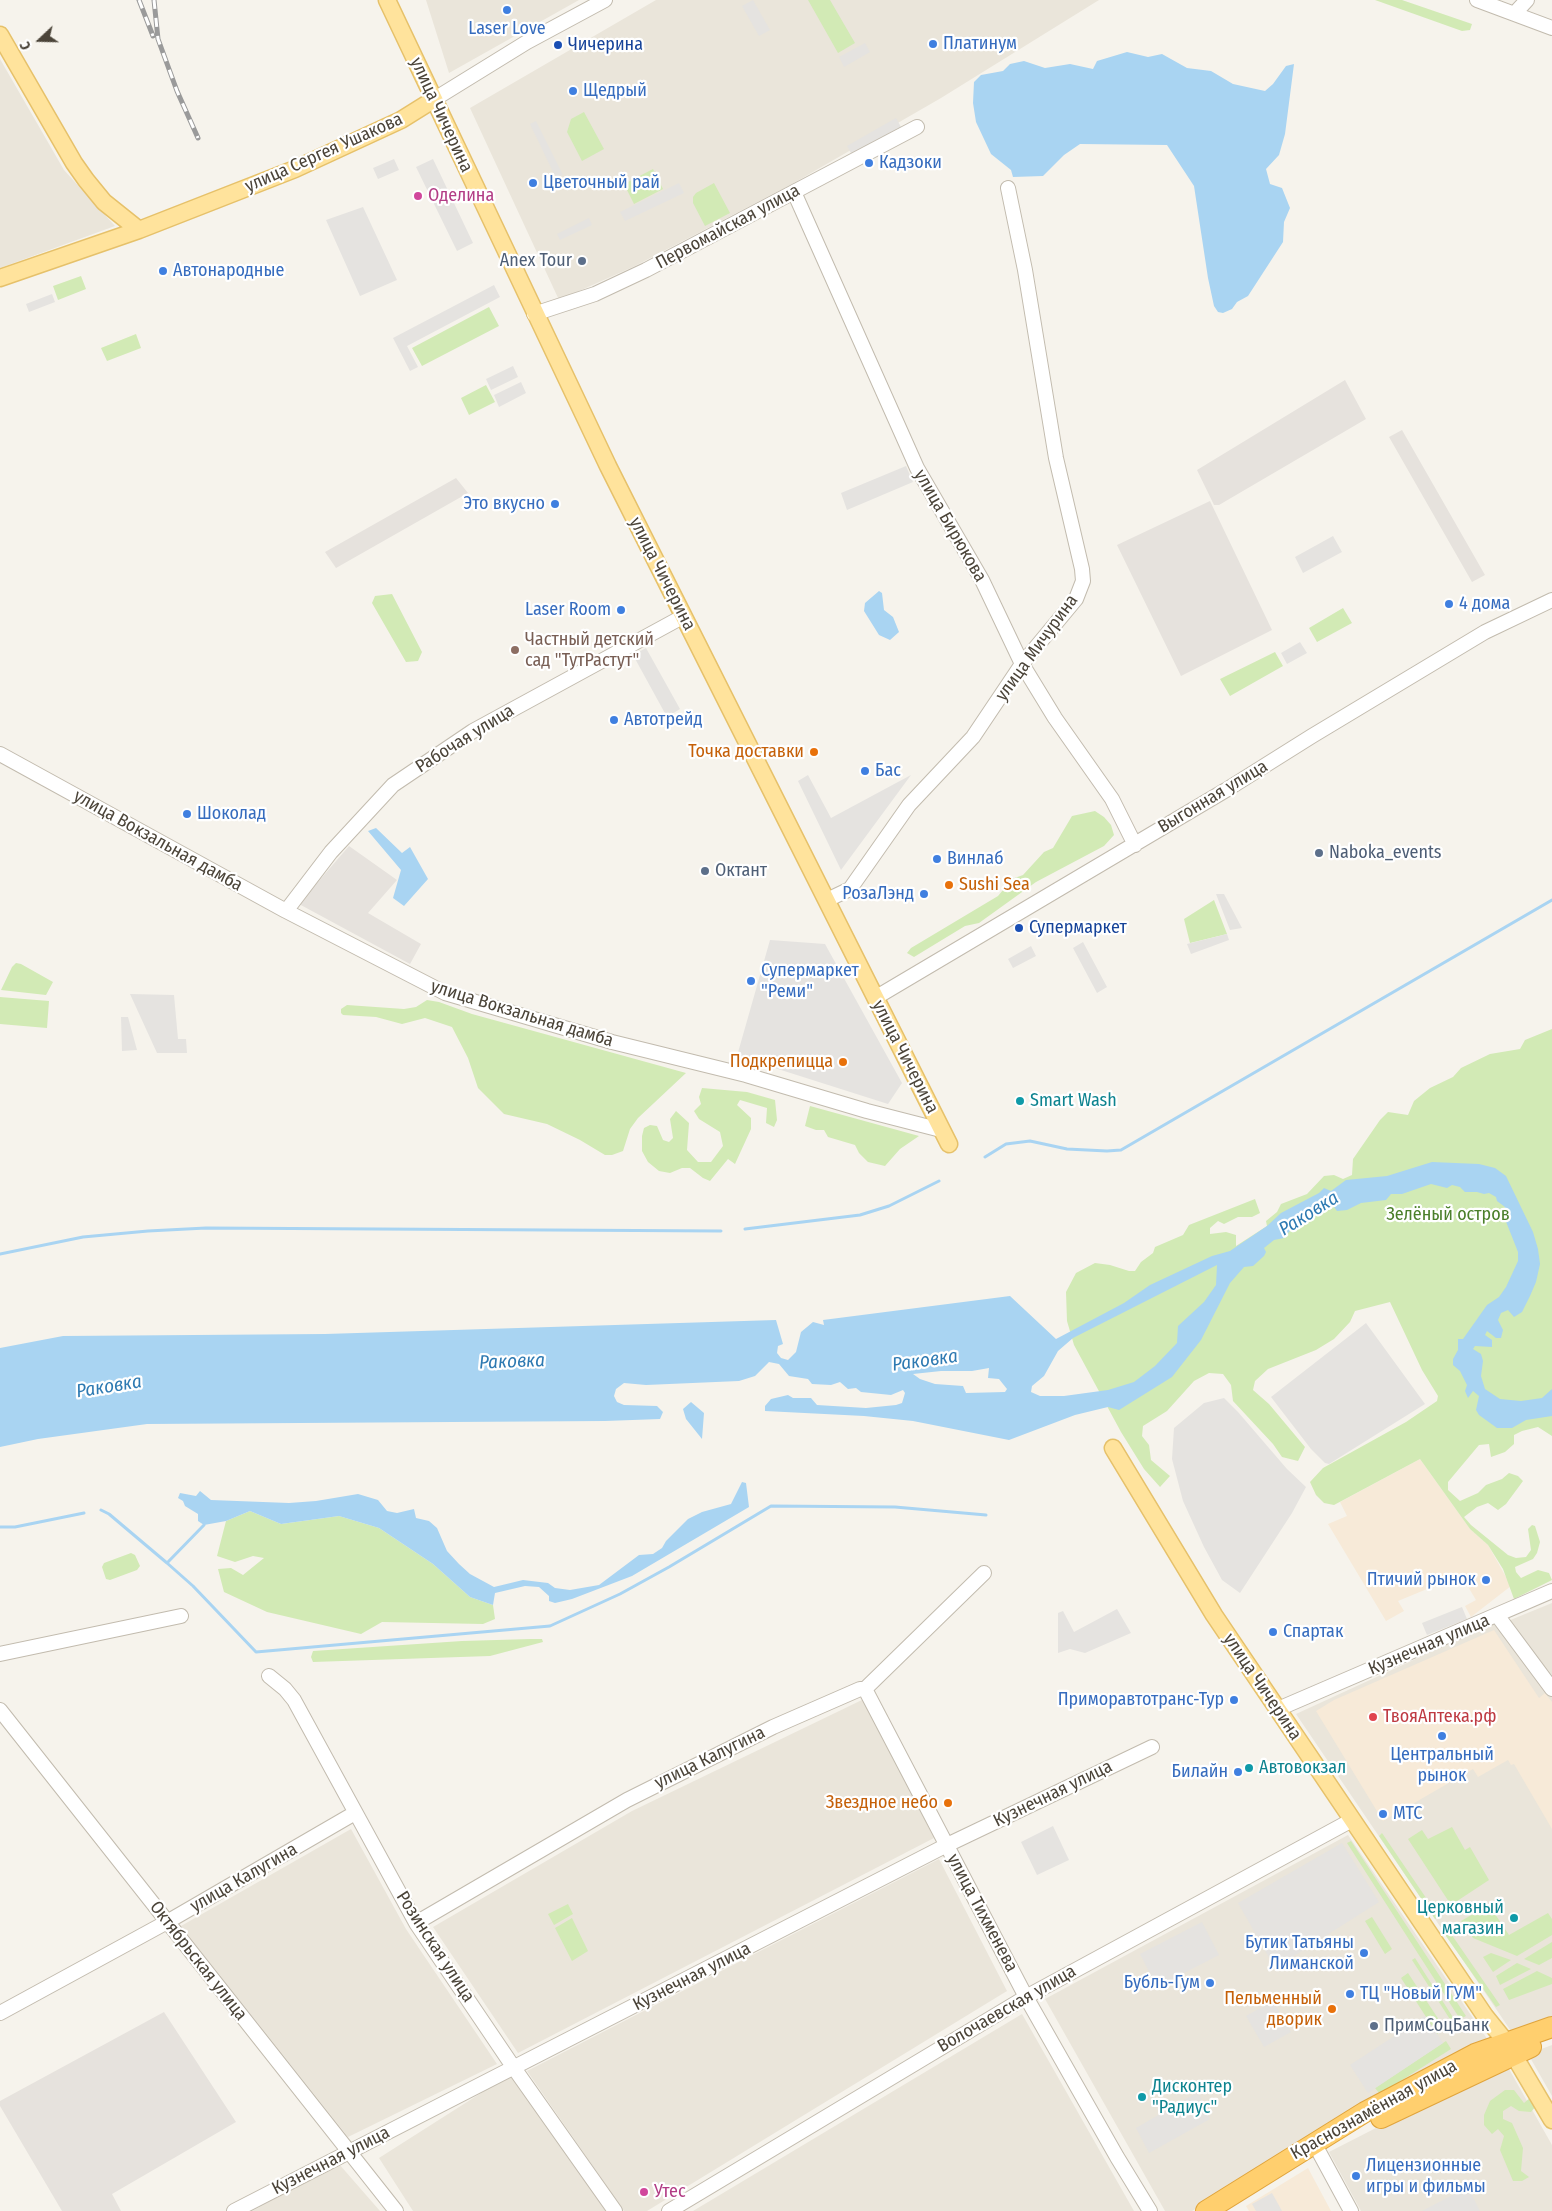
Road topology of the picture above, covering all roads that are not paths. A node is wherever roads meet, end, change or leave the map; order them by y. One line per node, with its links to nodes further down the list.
1 (387, 0): 8 (main road, улица Чичерина)
2 (604, 0): 8 (street, улица Сергея Ушакова)
3 (1476, 0): 5 (street)
4 (1527, 0): 5 (street)
5 (1515, 13): 6 (street)
6 (1552, 28)
7 (0, 35): 12 (main road)
8 (434, 100): 12 (main road, улица Сергея Ушакова); 14 (main road, улица Чичерина)
9 (917, 127): 11 (street, Первомайская улица)
10 (1008, 188): 17 (street, улица Мичурина)
11 (794, 192): 14 (street, Первомайская улица); 17 (street, улица Бирюкова)
12 (139, 230): 13 (main road, улица Сергея Ушакова)
13 (0, 278)
14 (534, 314): 16 (main road, улица Чичерина)
15 (1552, 600): 19 (street, Выгонная улица)
16 (684, 616): 20 (main road, улица Чичерина); 21 (street, Рабочая улица)
17 (1022, 664): 19 (street, улица Бирюкова); 20 (street, улица Мичурина)
18 (0, 754): 21 (street, улица Вокзальная дамба)
19 (1135, 844): 22 (street, Выгонная улица)
20 (827, 900): 22 (main road, улица Чичерина)
21 (286, 910): 23 (street, улица Вокзальная дамба)
22 (875, 998): 23 (main road, улица Чичерина)
23 (945, 1137)
24 (1113, 1448): 33 (main road, улица Чичерина)
25 (984, 1573): 31 (street, улица Калугина)
26 (1552, 1591): 28 (street, Кузнечная улица)
27 (182, 1616): 29 (street)
28 (1497, 1616): 32 (street); 33 (street, Кузнечная улица)
29 (0, 1654)
30 (269, 1676): 36 (street, Розинская улица)
31 (865, 1689): 38 (street, улица Тихменева); 40 (street, улица Калугина)
32 (1552, 1689)
33 (1278, 1709): 37 (main road, улица Чичерина)
34 (0, 1710): 39 (street, Октябрьская улица)
35 (1152, 1747): 38 (street, Кузнечная улица)
36 (355, 1812): 39 (street, улица Калугина); 40 (street, Розинская улица)
37 (1352, 1820): 41 (street, Волочаевская улица); 45 (main road, улица Чичерина)
38 (947, 1845): 41 (street, улица Тихменева); 46 (street, Кузнечная улица)
39 (167, 1922): 42 (street, улица Калугина); 49 (street, Октябрьская улица)
40 (416, 1923): 46 (street, Розинская улица)
41 (1026, 1997): 53 (street, Волочаевская улица); 54 (street, улица Тихменева)
42 (0, 2013)
43 (1552, 2027): 45 (highway, Краснознамённая улица)
44 (1552, 2038): 45 (highway, Краснознамённая улица)
45 (1510, 2048): 47 (main road, улица Чичерина); 48 (highway, Краснознамённая улица)
46 (514, 2068): 49 (street, Кузнечная улица); 52 (street, Розинская улица)
47 (1552, 2120)
48 (1315, 2148): 55 (highway, Краснознамённая улица); 56 (highway, Краснознамённая улица); 57 (street)
49 (349, 2151): 50 (street, Кузнечная улица); 51 (street, Октябрьская улица)
50 (234, 2211)
51 (396, 2211)
52 (615, 2211)
53 (669, 2211)
54 (1150, 2211)
55 (1206, 2211)
56 (1227, 2211)
57 (1351, 2211)

